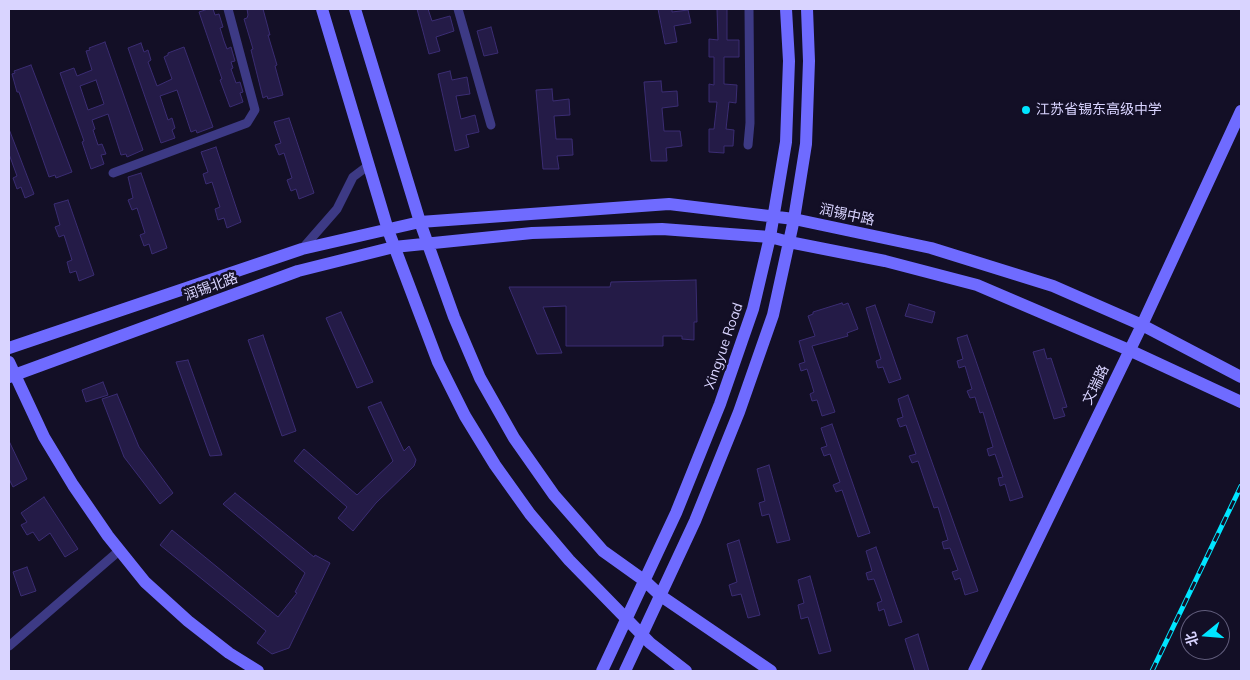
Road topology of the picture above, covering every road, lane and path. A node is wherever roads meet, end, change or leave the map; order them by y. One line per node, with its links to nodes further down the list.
1 (228, 9): 12 (street)
2 (322, 9): 11 (main road)
3 (355, 9): 15 (main road)
4 (458, 9): 9 (street)
5 (749, 9): 10 (street)
6 (786, 9): 13 (main road, Xingyue Road)
7 (806, 9): 14 (main road)
8 (1241, 111): 22 (main road, 文瑞路)
9 (491, 125)
10 (748, 145)
11 (368, 165): 16 (main road); 21 (street)
12 (113, 173)
13 (773, 216): 14 (main road, 润锡中路); 15 (main road, 润锡中路); 17 (main road, Xingyue Road)
14 (794, 219): 18 (main road); 22 (main road, 润锡中路)
15 (420, 222): 16 (main road, 润锡北路); 19 (main road)
16 (388, 230): 20 (main road); 21 (main road, 润锡北路)
17 (770, 237): 18 (main road); 19 (main road); 30 (main road, Xingyue Road)
18 (789, 242): 24 (main road); 31 (main road)
19 (428, 245): 20 (main road, 润锡北路); 30 (main road)
20 (394, 247): 26 (main road, 润锡北路); 32 (main road)
21 (302, 249): 23 (main road, 润锡北路)
22 (1142, 325): 24 (main road, 文瑞路); 27 (main road, 润锡中路)
23 (9, 348)
24 (1129, 350): 28 (main road); 40 (main road, 文瑞路)
25 (9, 362): 26 (main road)
26 (11, 376): 29 (main road)
27 (1241, 377)
28 (1241, 402)
29 (120, 550): 34 (street); 35 (main road)
30 (645, 581): 31 (main road); 32 (main road, Xingyue Road)
31 (661, 596): 33 (main road); 39 (main road)
32 (627, 620): 33 (main road); 36 (main road, Xingyue Road)
33 (643, 634): 37 (main road); 38 (main road)
34 (9, 646)
35 (258, 671)
36 (602, 671)
37 (625, 671)
38 (686, 671)
39 (771, 671)
40 (974, 671)

